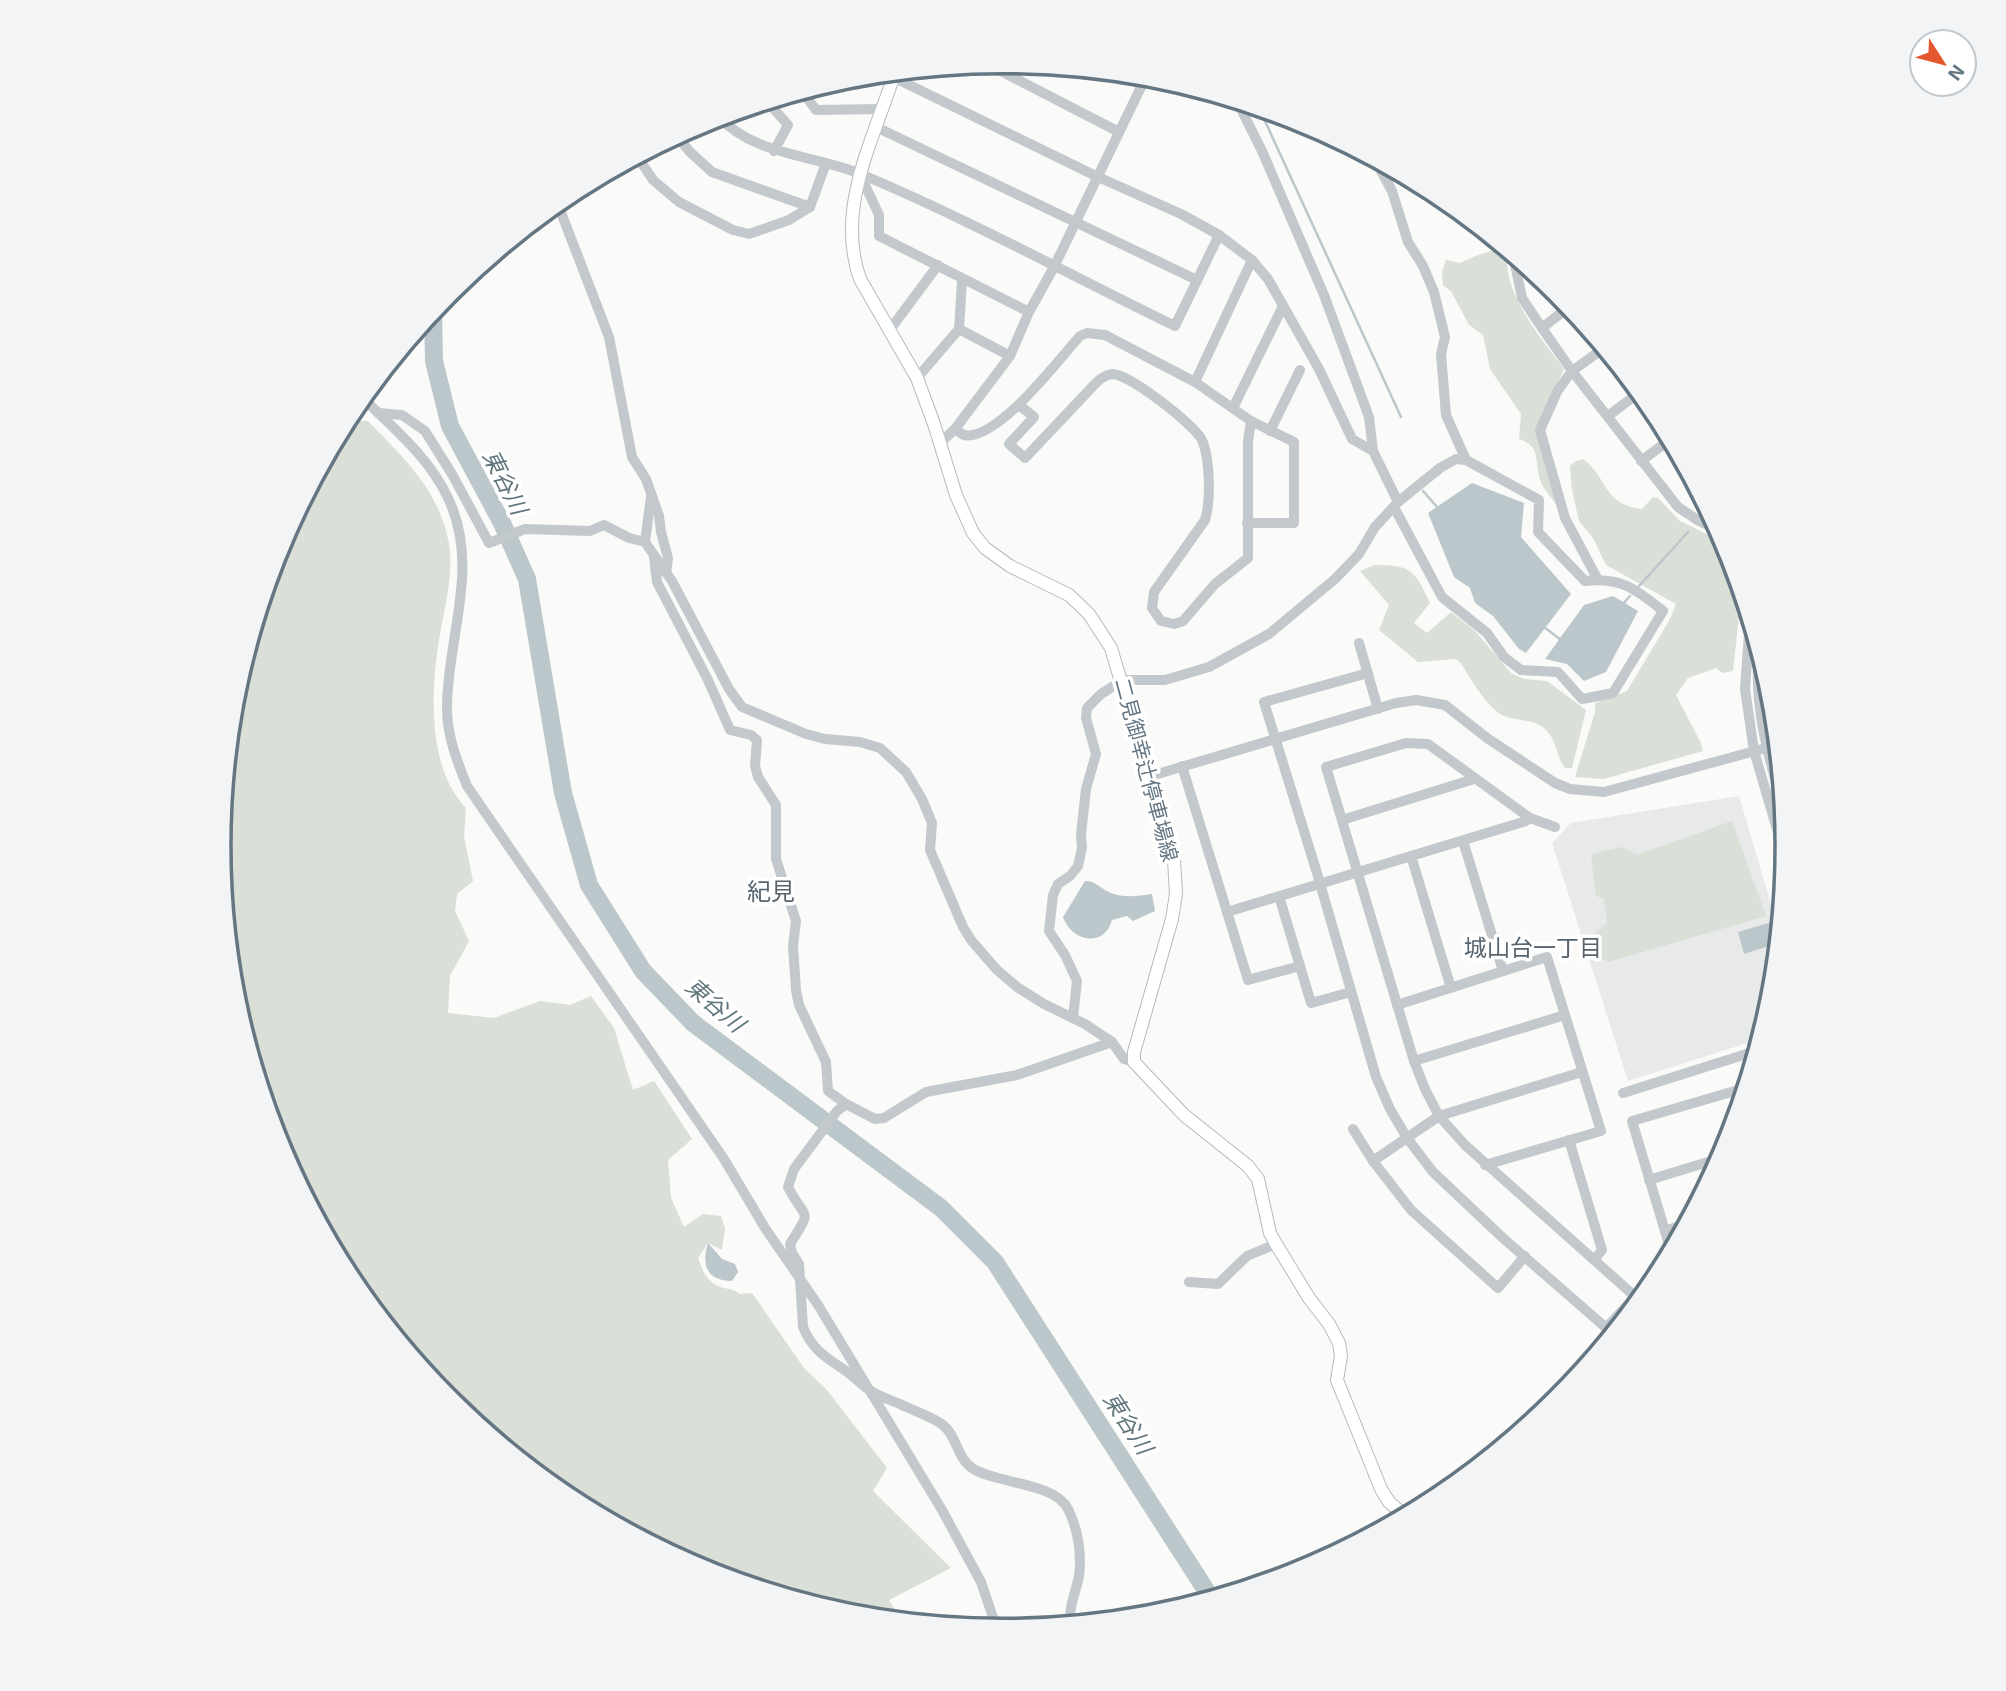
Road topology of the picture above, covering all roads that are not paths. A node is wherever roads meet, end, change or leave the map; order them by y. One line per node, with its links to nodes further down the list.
1 (1006, 74): 11 (street)
2 (904, 80): 18 (street)
3 (891, 82): 7 (main road, 二見御幸辻停車場線)
4 (1142, 86): 11 (street)
5 (808, 99): 7 (street)
6 (774, 109): 13 (street)
7 (881, 109): 10 (main road, 二見御幸辻停車場線)
8 (1242, 111): 54 (street)
9 (726, 125): 13 (street)
10 (876, 127): 16 (main road, 二見御幸辻停車場線); 21 (street)
11 (1119, 132): 18 (street)
12 (683, 143): 19 (street)
13 (774, 151): 14 (street)
14 (826, 163): 16 (street); 19 (street)
15 (642, 164): 19 (street)
16 (859, 173): 24 (street); 25 (street); 36 (main road, 二見御幸辻停車場線)
17 (1382, 173): 55 (street)
18 (1096, 176): 21 (street); 22 (street)
19 (810, 207)
20 (561, 213): 57 (street)
21 (1074, 222): 25 (street); 30 (street)
22 (1219, 235): 23 (street); 30 (street)
23 (1252, 260): 31 (street); 42 (street)
24 (938, 264): 29 (street); 36 (street)
25 (1054, 267): 30 (street); 32 (street)
26 (1515, 268): 28 (street)
27 (1520, 273): 28 (street)
28 (1516, 276): 34 (street)
29 (962, 280): 32 (street); 35 (street)
30 (1198, 280)
31 (1283, 306): 46 (street); 54 (street)
32 (1029, 312): 38 (street)
33 (1561, 313): 34 (street)
34 (1542, 328): 40 (street)
35 (960, 329): 38 (street); 41 (street)
36 (890, 331): 41 (main road, 二見御幸辻停車場線)
37 (1597, 353): 40 (street)
38 (1010, 356): 50 (street)
39 (1300, 370): 51 (street)
40 (1572, 372): 48 (street); 64 (street)
41 (917, 378): 52 (main road, 二見御幸辻停車場線)
42 (1195, 382): 45 (street); 46 (street)
43 (1631, 398): 48 (street)
44 (370, 405): 47 (street)
45 (1019, 405): 50 (street); 59 (street)
46 (1233, 408): 49 (street)
47 (378, 413): 61 (street); 117 (street)
48 (1608, 416): 56 (street)
49 (1251, 421): 51 (street); 59 (street)
50 (955, 429): 52 (street)
51 (1270, 432): 59 (street)
52 (940, 443): 68 (main road, 二見御幸辻停車場線)
53 (1663, 445): 56 (street)
54 (1373, 451): 58 (street)
55 (1466, 460): 58 (street); 64 (street)
56 (1641, 461): 60 (street)
57 (651, 495): 61 (street); 63 (street)
58 (1396, 504): 64 (street); 68 (street)
59 (1247, 523)
60 (1704, 523)
61 (645, 541): 62 (street)
62 (653, 557): 63 (street); 102 (street)
63 (666, 573): 94 (street)
64 (1598, 580)
65 (1359, 643): 67 (street)
66 (1748, 644): 73 (street)
67 (1368, 673): 70 (street); 71 (street)
68 (1122, 680): 76 (main road, 二見御幸辻停車場線); 94 (street)
69 (1758, 687): 72 (street)
70 (1378, 709): 71 (street); 73 (street)
71 (1275, 739): 75 (street); 85 (street)
72 (1766, 748): 73 (street); 74 (street)
73 (1754, 751): 78 (street)
74 (1770, 760)
75 (1182, 766): 76 (street); 87 (street)
76 (1150, 776): 98 (main road, 二見御幸辻停車場線)
77 (1474, 779): 79 (street); 79 (street); 81 (street)
78 (1774, 819)
79 (1342, 820): 84 (street)
80 (1526, 821): 82 (street)
81 (1555, 827)
82 (1462, 841): 83 (street); 89 (street)
83 (1411, 856): 84 (street); 90 (street)
84 (1357, 872): 85 (street); 92 (street)
85 (1321, 883): 86 (street); 91 (street)
86 (1279, 896): 87 (street); 88 (street)
87 (1227, 912): 88 (street)
88 (1300, 966): 91 (street)
89 (1503, 971): 90 (street); 93 (street)
90 (1451, 988): 92 (street)
91 (1352, 992): 105 (street)
92 (1397, 1005): 97 (street)
93 (1564, 1015): 97 (street); 99 (street)
94 (1073, 1018): 95 (street)
95 (1112, 1042): 98 (street); 102 (street)
96 (1746, 1054): 101 (street)
97 (1414, 1061): 103 (street)
98 (1135, 1062): 114 (main road)
99 (1582, 1072): 103 (street); 106 (street)
100 (1735, 1091): 110 (street)
101 (1623, 1093)
102 (842, 1108): 117 (street)
103 (1439, 1116): 105 (street); 109 (street)
104 (1353, 1129): 107 (street)
105 (1406, 1138): 107 (street); 115 (street)
106 (1569, 1140): 109 (street); 116 (street)
107 (1373, 1161): 115 (street)
108 (1706, 1163): 110 (street)
109 (1485, 1165): 116 (street)
110 (1649, 1180): 112 (street)
111 (1674, 1228): 112 (street)
112 (1665, 1231): 113 (street)
113 (1667, 1239)
114 (1276, 1244): 118 (street); 122 (main road)
115 (1525, 1256): 120 (street)
116 (1594, 1260): 119 (street)
117 (799, 1278): 121 (street); 121 (street)
118 (1189, 1282)
119 (1633, 1291)
120 (1605, 1327)
121 (871, 1391): 123 (street); 124 (street)
122 (1397, 1509)
123 (1071, 1614)
124 (993, 1618)

